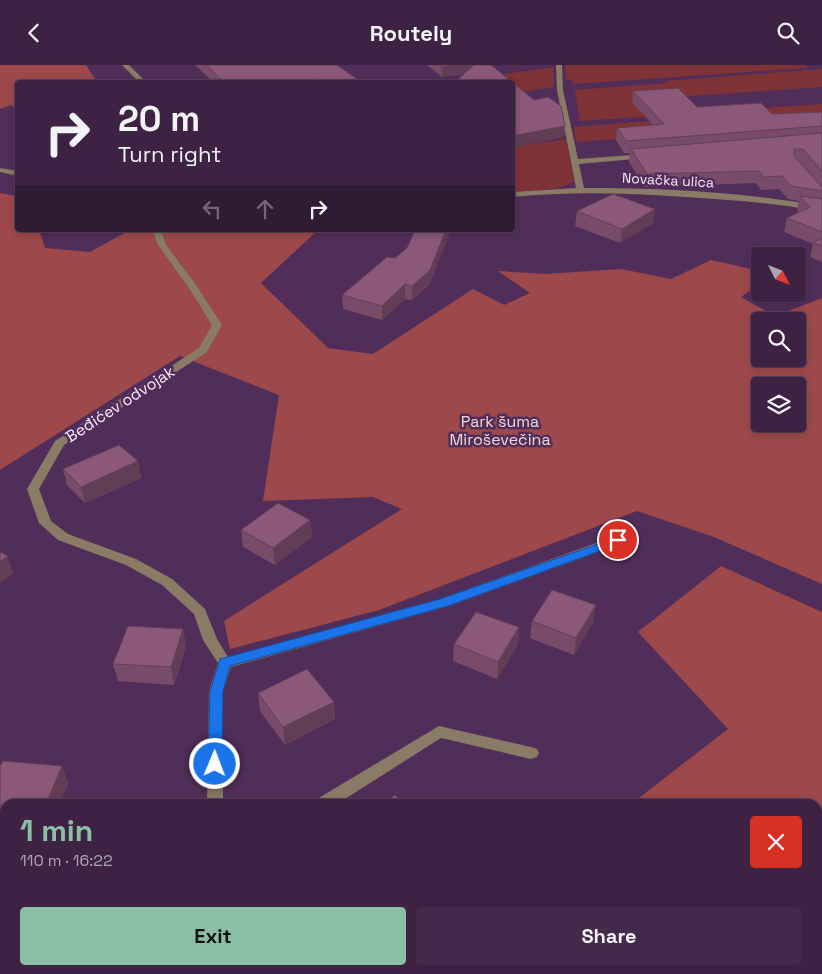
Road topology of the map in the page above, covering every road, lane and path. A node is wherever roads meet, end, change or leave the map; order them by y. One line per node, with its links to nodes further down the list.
1 (125, 65): 3 (street)
2 (559, 65): 5 (street)
3 (141, 80)
4 (653, 155): 5 (street)
5 (574, 162): 8 (street)
6 (0, 170): 7 (street)
7 (15, 173)
8 (580, 190): 9 (street, Novačka ulica); 10 (street, Novačka ulica)
9 (515, 195)
10 (822, 209)
11 (158, 232): 13 (street, Beđićev odvojak)
12 (618, 540): 13 (street)
13 (224, 663): 15 (street)
14 (531, 753): 16 (street)
15 (215, 799)
16 (331, 799)

